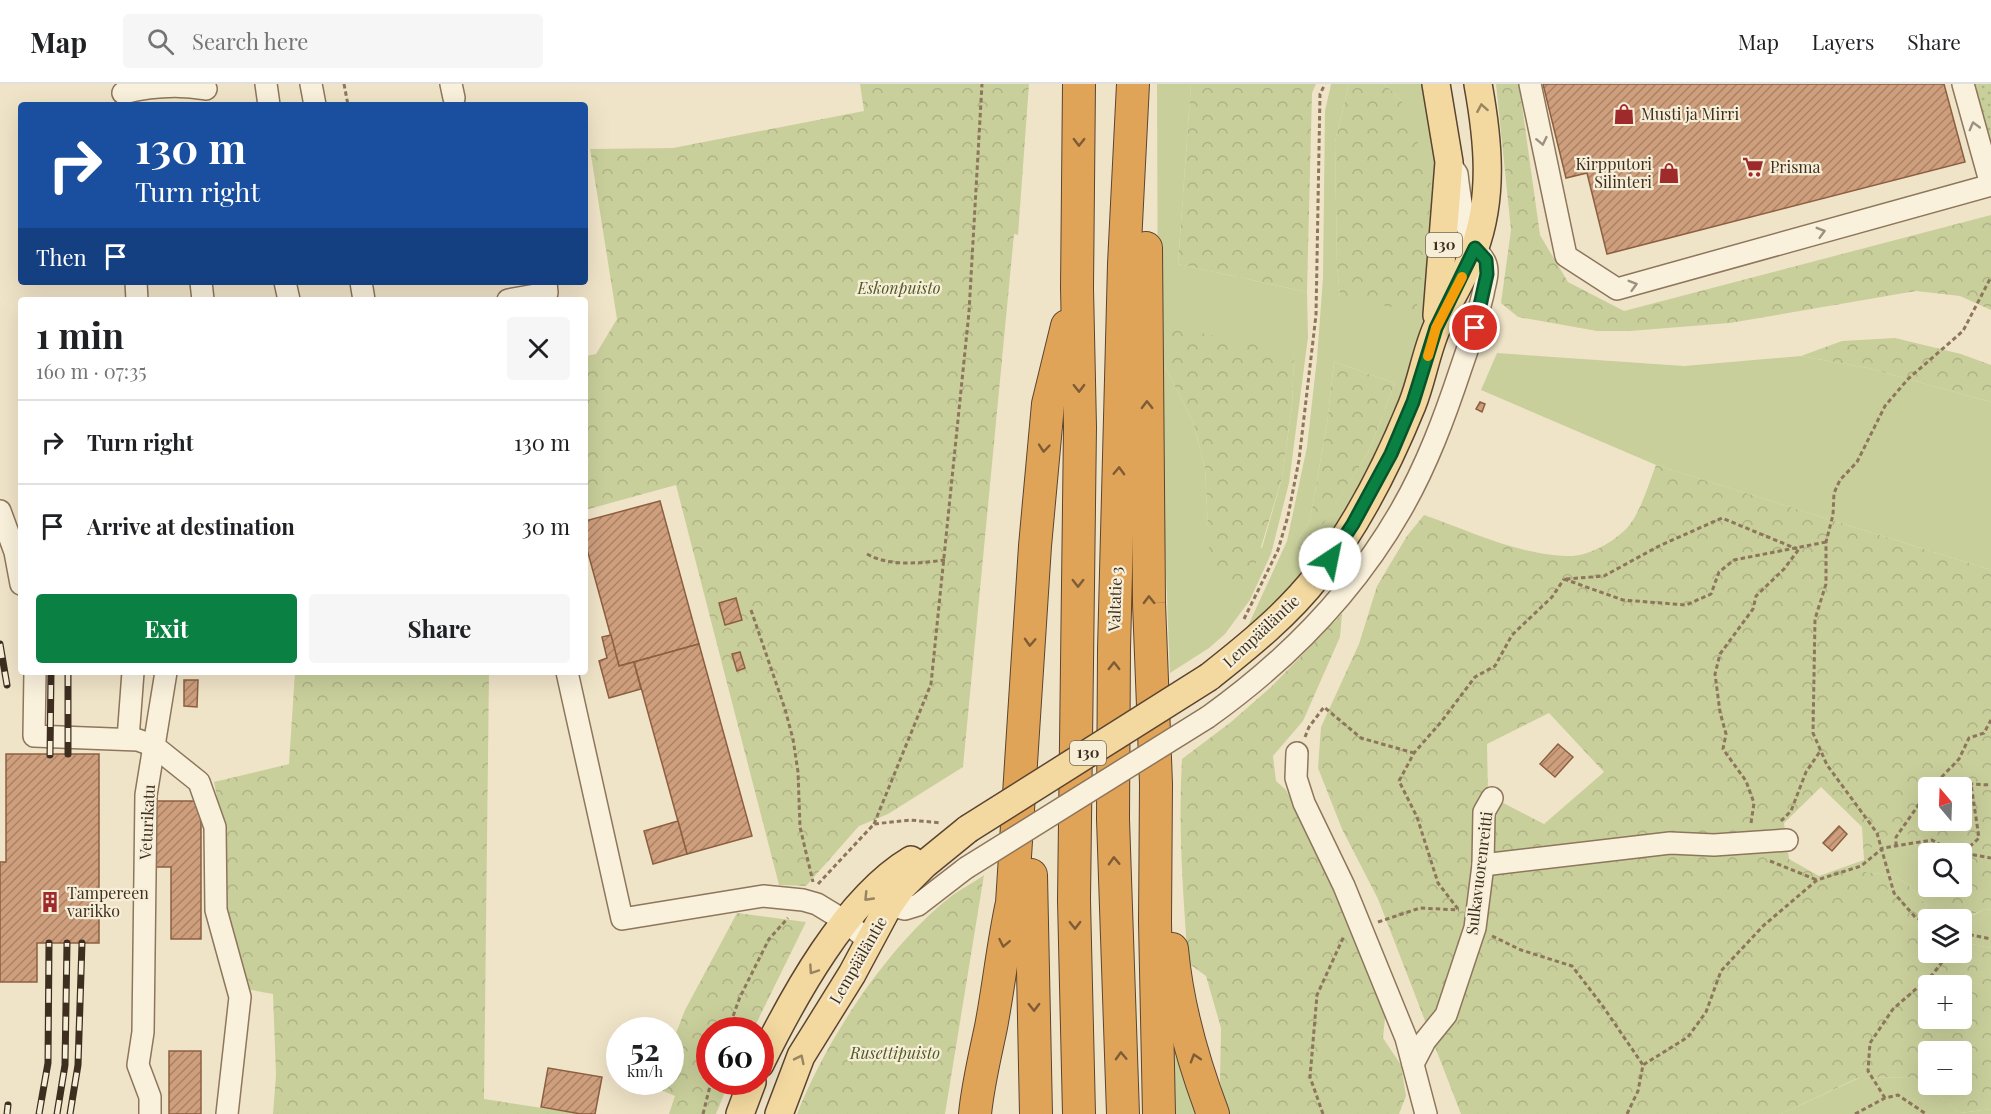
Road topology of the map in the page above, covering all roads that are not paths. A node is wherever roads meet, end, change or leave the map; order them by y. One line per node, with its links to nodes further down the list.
1 (266, 84): 11 (lane)
2 (311, 84): 12 (lane)
3 (1079, 84): 16 (highway, one-way to 16)
4 (1436, 84): 13 (main road, Lempääläntie / 130)
5 (1478, 84): 14 (main road, Lempääläntie / 130, one-way to 5)
6 (1530, 84): 7 (lane, one-way to 7)
7 (1963, 84)
8 (204, 93): 9 (lane)
9 (123, 94)
10 (1133, 99): 29 (highway, one-way to 10); 47 (highway, Valtatie 3, one-way to 10)
11 (269, 102)
12 (314, 102)
13 (1449, 162): 14 (lane); 18 (main road, Lempääläntie / 130)
14 (1475, 248): 18 (main road, Lempääläntie / 130); 34 (lane, bridge)
15 (546, 285): 17 (lane)
16 (1077, 288): 25 (highway, one-way to 25); 46 (highway, one-way to 46)
17 (525, 297)
18 (1436, 328): 31 (main road, Lempääläntie / 130, bridge)
19 (0, 511): 20 (lane)
20 (18, 568)
21 (35, 675): 26 (lane)
22 (133, 675): 26 (lane)
23 (166, 675): 27 (lane, Veturikatu)
24 (568, 675): 35 (lane)
25 (1026, 697): 44 (highway, one-way to 44); 45 (highway, one-way to 45)
26 (128, 739): 27 (lane)
27 (154, 746): 40 (lane, Veturikatu); 41 (lane)
28 (1297, 753): 38 (lane)
29 (1156, 784): 48 (highway); 49 (highway, one-way to 29)
30 (1492, 798): 33 (lane, Sulkavuorenreitti)
31 (968, 829): 34 (main road, Lempääläntie / 130); 35 (main road, Lempääläntie / 130, one-way to 35)
32 (1783, 840): 33 (lane)
33 (1483, 865): 38 (lane, Sulkavuorenreitti)
34 (889, 905): 36 (main road, Lempääläntie / 130)
35 (845, 921): 36 (lane); 37 (main road, Lempääläntie / 130, one-way to 37)
36 (869, 941): 43 (main road, Lempääläntie / 130, one-way to 36)
37 (774, 1037)
38 (1413, 1064): 50 (lane)
39 (747, 1095): 42 (main road)
40 (150, 1114)
41 (227, 1114)
42 (740, 1114)
43 (779, 1114)
44 (975, 1114)
45 (1036, 1114)
46 (1079, 1114)
47 (1123, 1114)
48 (1159, 1114)
49 (1213, 1114)
50 (1426, 1114)

